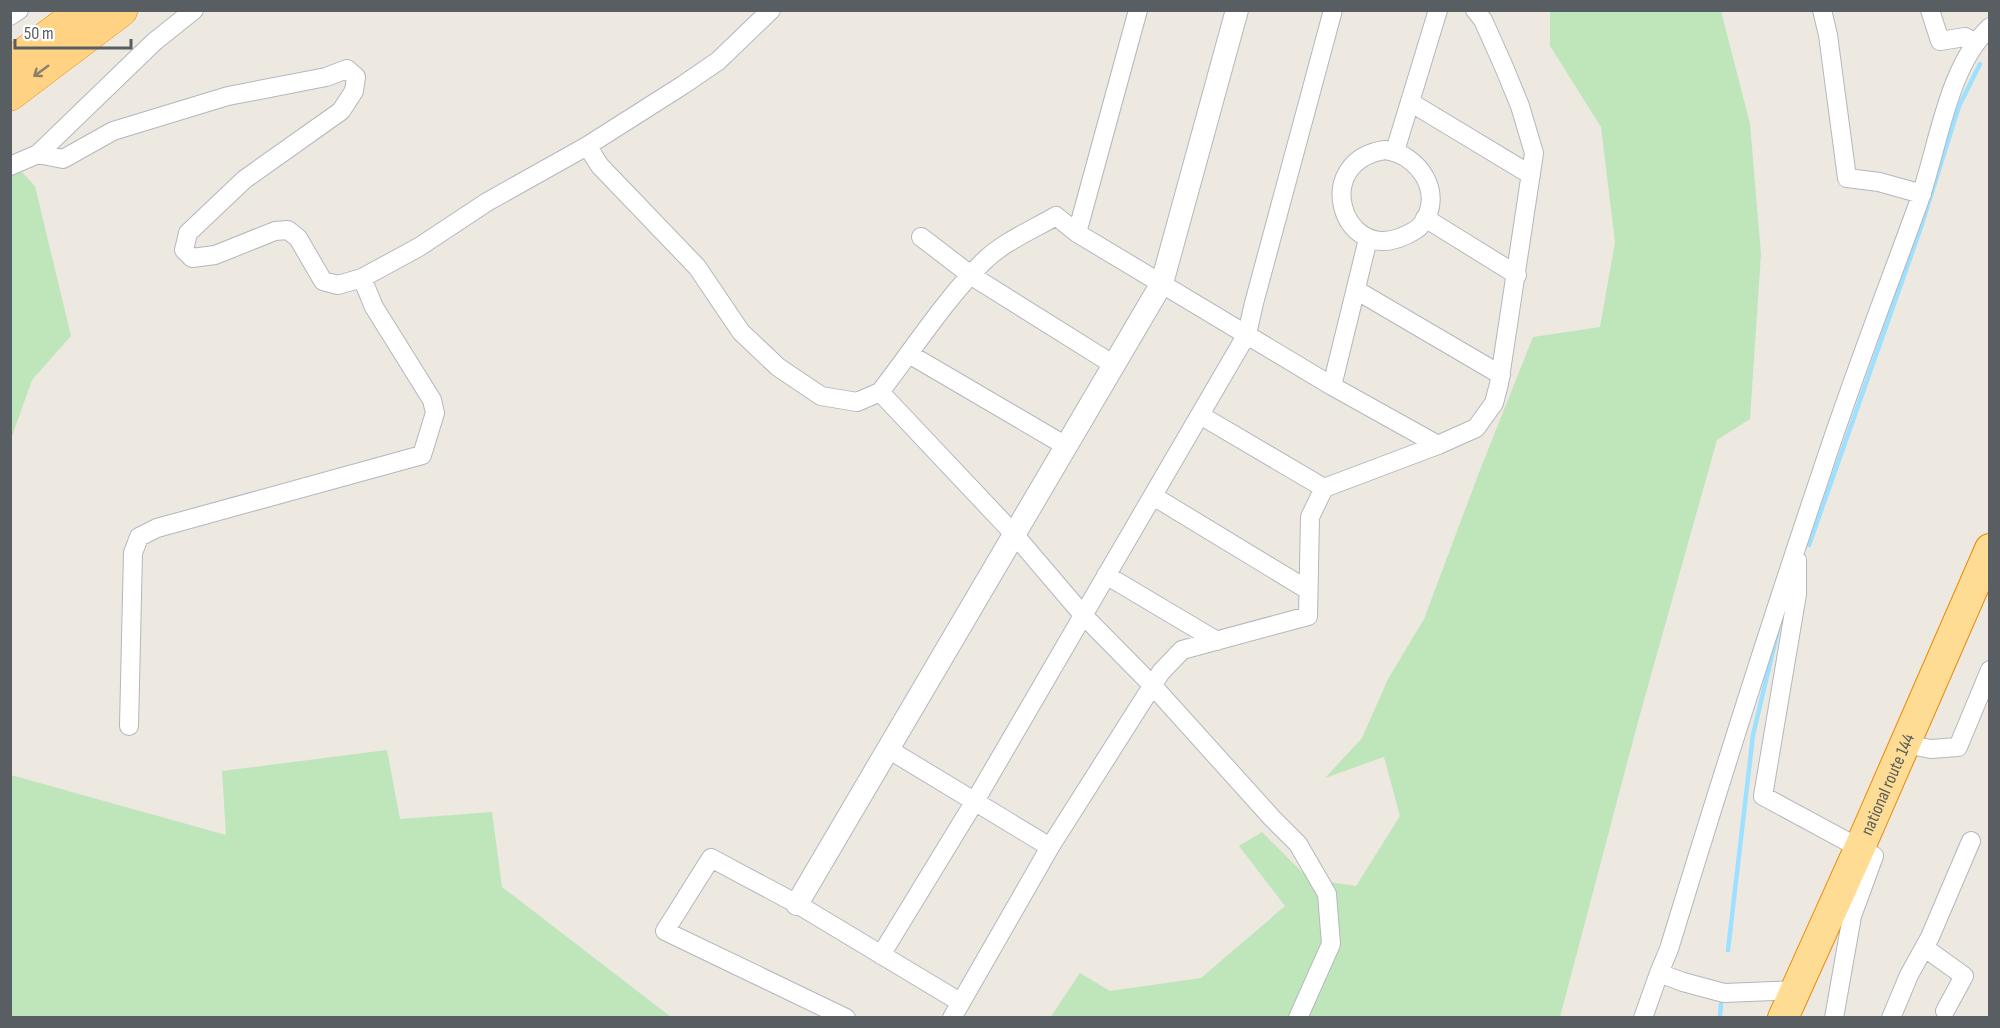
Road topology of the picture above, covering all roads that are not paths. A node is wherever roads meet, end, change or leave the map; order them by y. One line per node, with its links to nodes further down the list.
1 (19, 10): 13 (street)
2 (84, 10): 16 (highway)
3 (122, 10): 17 (highway, one-way to 17)
4 (194, 10): 21 (street)
5 (771, 10): 19 (street)
6 (1138, 10): 26 (street)
7 (1237, 10): 32 (street)
8 (1333, 10): 34 (street)
9 (1438, 10): 18 (street)
10 (1475, 10): 23 (street)
11 (1822, 10): 24 (street)
12 (1930, 10): 15 (street)
13 (10, 16)
14 (1989, 27): 15 (street)
15 (1975, 44): 24 (street)
16 (10, 65)
17 (10, 94)
18 (1410, 102): 20 (street); 23 (street)
19 (587, 146): 31 (street); 39 (street)
20 (1395, 151): 25 (street); 28 (street)
21 (38, 153): 22 (street); 31 (street)
22 (10, 166)
23 (1531, 175): 29 (street)
24 (1922, 194): 46 (street)
25 (1425, 218): 28 (street); 29 (street)
26 (1077, 233): 30 (street); 32 (street)
27 (921, 237): 30 (street)
28 (1368, 239): 33 (street)
29 (1517, 275): 37 (street)
30 (972, 276): 35 (street); 36 (street)
31 (362, 278): 54 (street)
32 (1162, 283): 34 (street); 36 (street)
33 (1356, 290): 37 (street); 38 (street)
34 (1247, 334): 38 (street); 40 (street)
35 (909, 354): 39 (street); 42 (street)
36 (1114, 365): 42 (street)
37 (1501, 375): 41 (street)
38 (1332, 386): 41 (street)
39 (880, 392): 45 (street)
40 (1200, 416): 43 (street); 44 (street)
41 (1438, 445): 43 (street)
42 (1066, 446): 45 (street)
43 (1324, 488): 49 (street)
44 (1153, 496): 48 (street); 49 (street)
45 (1014, 534): 50 (street); 56 (street)
46 (1798, 543): 60 (street); 64 (street)
47 (1989, 549): 55 (highway, national route 144)
48 (1106, 575): 50 (street); 51 (street)
49 (1308, 590): 51 (street)
50 (1083, 615): 53 (street); 57 (street)
51 (1217, 640): 53 (street)
52 (1989, 670): 55 (street)
53 (1153, 686): 59 (street); 69 (street)
54 (129, 726)
55 (1905, 744): 60 (highway, national route 144)
56 (888, 749): 57 (street); 61 (street)
57 (975, 801): 59 (street); 63 (street)
58 (1971, 841): 62 (street)
59 (1050, 847): 66 (street)
60 (1860, 847): 65 (highway, national route 144); 72 (street)
61 (797, 904): 63 (street); 68 (street)
62 (1925, 948): 67 (street); 73 (street)
63 (881, 954): 66 (street)
64 (1659, 973): 65 (street); 70 (street)
65 (1796, 990): 71 (highway, national route 144)
66 (956, 1010)
67 (1945, 1011)
68 (846, 1017)
69 (1298, 1017)
70 (1643, 1017)
71 (1784, 1017)
72 (1834, 1017)
73 (1891, 1017)

